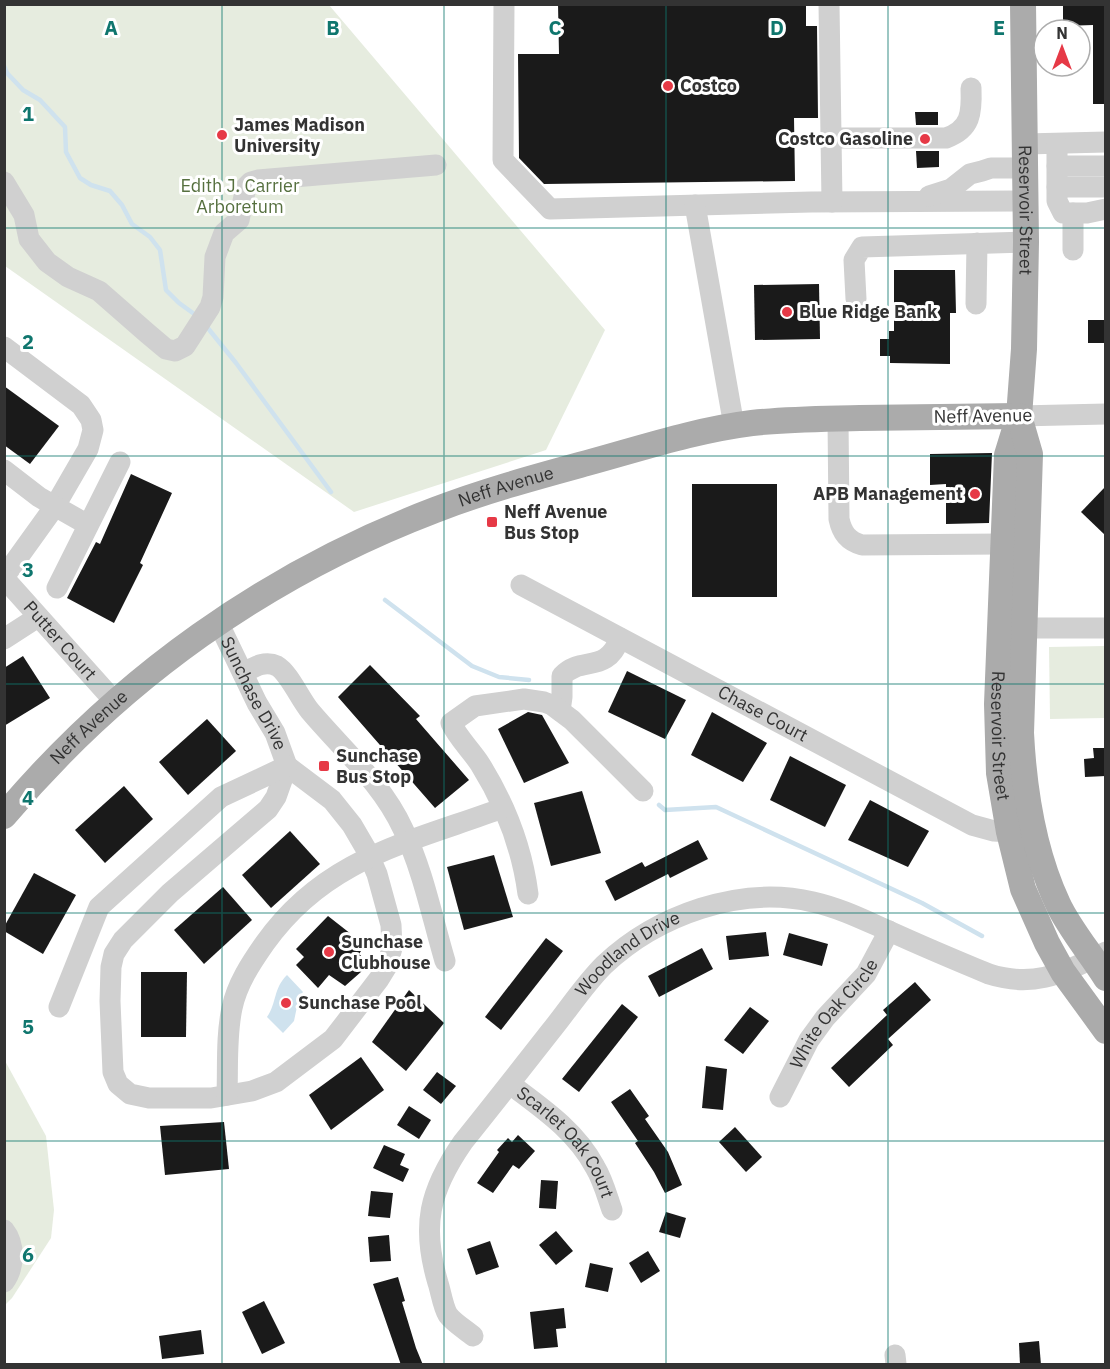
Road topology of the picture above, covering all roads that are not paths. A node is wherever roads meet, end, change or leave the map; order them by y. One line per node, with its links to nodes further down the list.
1 (504, 4): 18 (street)
2 (829, 4): 5 (street)
3 (1023, 4): 8 (main road, Reservoir Street)
4 (971, 88): 5 (street)
5 (831, 138): 17 (street)
6 (1106, 142): 7 (street)
7 (1057, 144): 8 (street); 10 (street)
8 (1025, 156): 15 (street); 16 (main road, Reservoir Street)
9 (436, 165): 12 (street)
10 (1057, 166): 11 (street); 13 (street)
11 (1106, 166)
12 (4, 182)
13 (1057, 187): 14 (street); 19 (street)
14 (1106, 187)
15 (905, 201): 16 (street); 17 (street)
16 (1025, 201): 20 (main road, Reservoir Street)
17 (832, 202): 18 (street)
18 (695, 205): 29 (street)
19 (1093, 213): 22 (street)
20 (1026, 242): 21 (street); 27 (main road, Reservoir Street)
21 (977, 243): 23 (street); 24 (street)
22 (1073, 250)
23 (856, 299)
24 (976, 303)
25 (4, 347): 32 (street)
26 (1106, 414): 27 (street, Neff Avenue)
27 (1019, 416): 28 (main road, Neff Avenue); 34 (main road, Reservoir Street); 40 (main road, Reservoir Street)
28 (838, 419): 29 (main road, Neff Avenue); 34 (street)
29 (734, 426): 39 (main road, Neff Avenue)
30 (120, 462): 33 (street)
31 (4, 470): 32 (street)
32 (55, 506): 33 (street); 35 (street)
33 (88, 525): 37 (street)
34 (1004, 544): 51 (main road, Reservoir Street)
35 (4, 578): 38 (street, Putter Court)
36 (521, 585): 42 (street, Chase Court)
37 (57, 588)
38 (38, 617): 43 (street); 45 (street, Putter Court)
39 (218, 622): 44 (street, Sunchase Drive); 45 (main road, Neff Avenue)
40 (1024, 628): 41 (street); 57 (main road, Reservoir Street)
41 (1106, 628)
42 (620, 638): 46 (street); 51 (street, Chase Court)
43 (4, 639)
44 (243, 673): 47 (street, Sunchase Drive); 52 (street)
45 (115, 702): 50 (main road, Neff Avenue)
46 (560, 711): 48 (street); 49 (street)
47 (286, 766): 53 (street); 59 (street); 62 (street)
48 (643, 791)
49 (503, 808): 52 (street); 54 (street)
50 (4, 816)
51 (1009, 832): 58 (main road, Reservoir Street)
52 (409, 841): 53 (street); 56 (street)
53 (369, 856): 62 (street); 62 (street)
54 (528, 894)
55 (889, 931): 58 (street, Woodland Drive); 61 (street, Woodland Drive); 63 (street, White Oak Circle)
56 (445, 961)
57 (1102, 963): 58 (street, Woodland Drive)
58 (1063, 972): 60 (main road, Reservoir Street)
59 (59, 1007)
60 (1106, 1031)
61 (510, 1084): 64 (street, Scarlet Oak Court); 67 (street, Woodland Drive)
62 (227, 1095)
63 (780, 1097)
64 (612, 1210)
65 (4, 1230): 66 (street)
66 (4, 1282)
67 (473, 1336)

